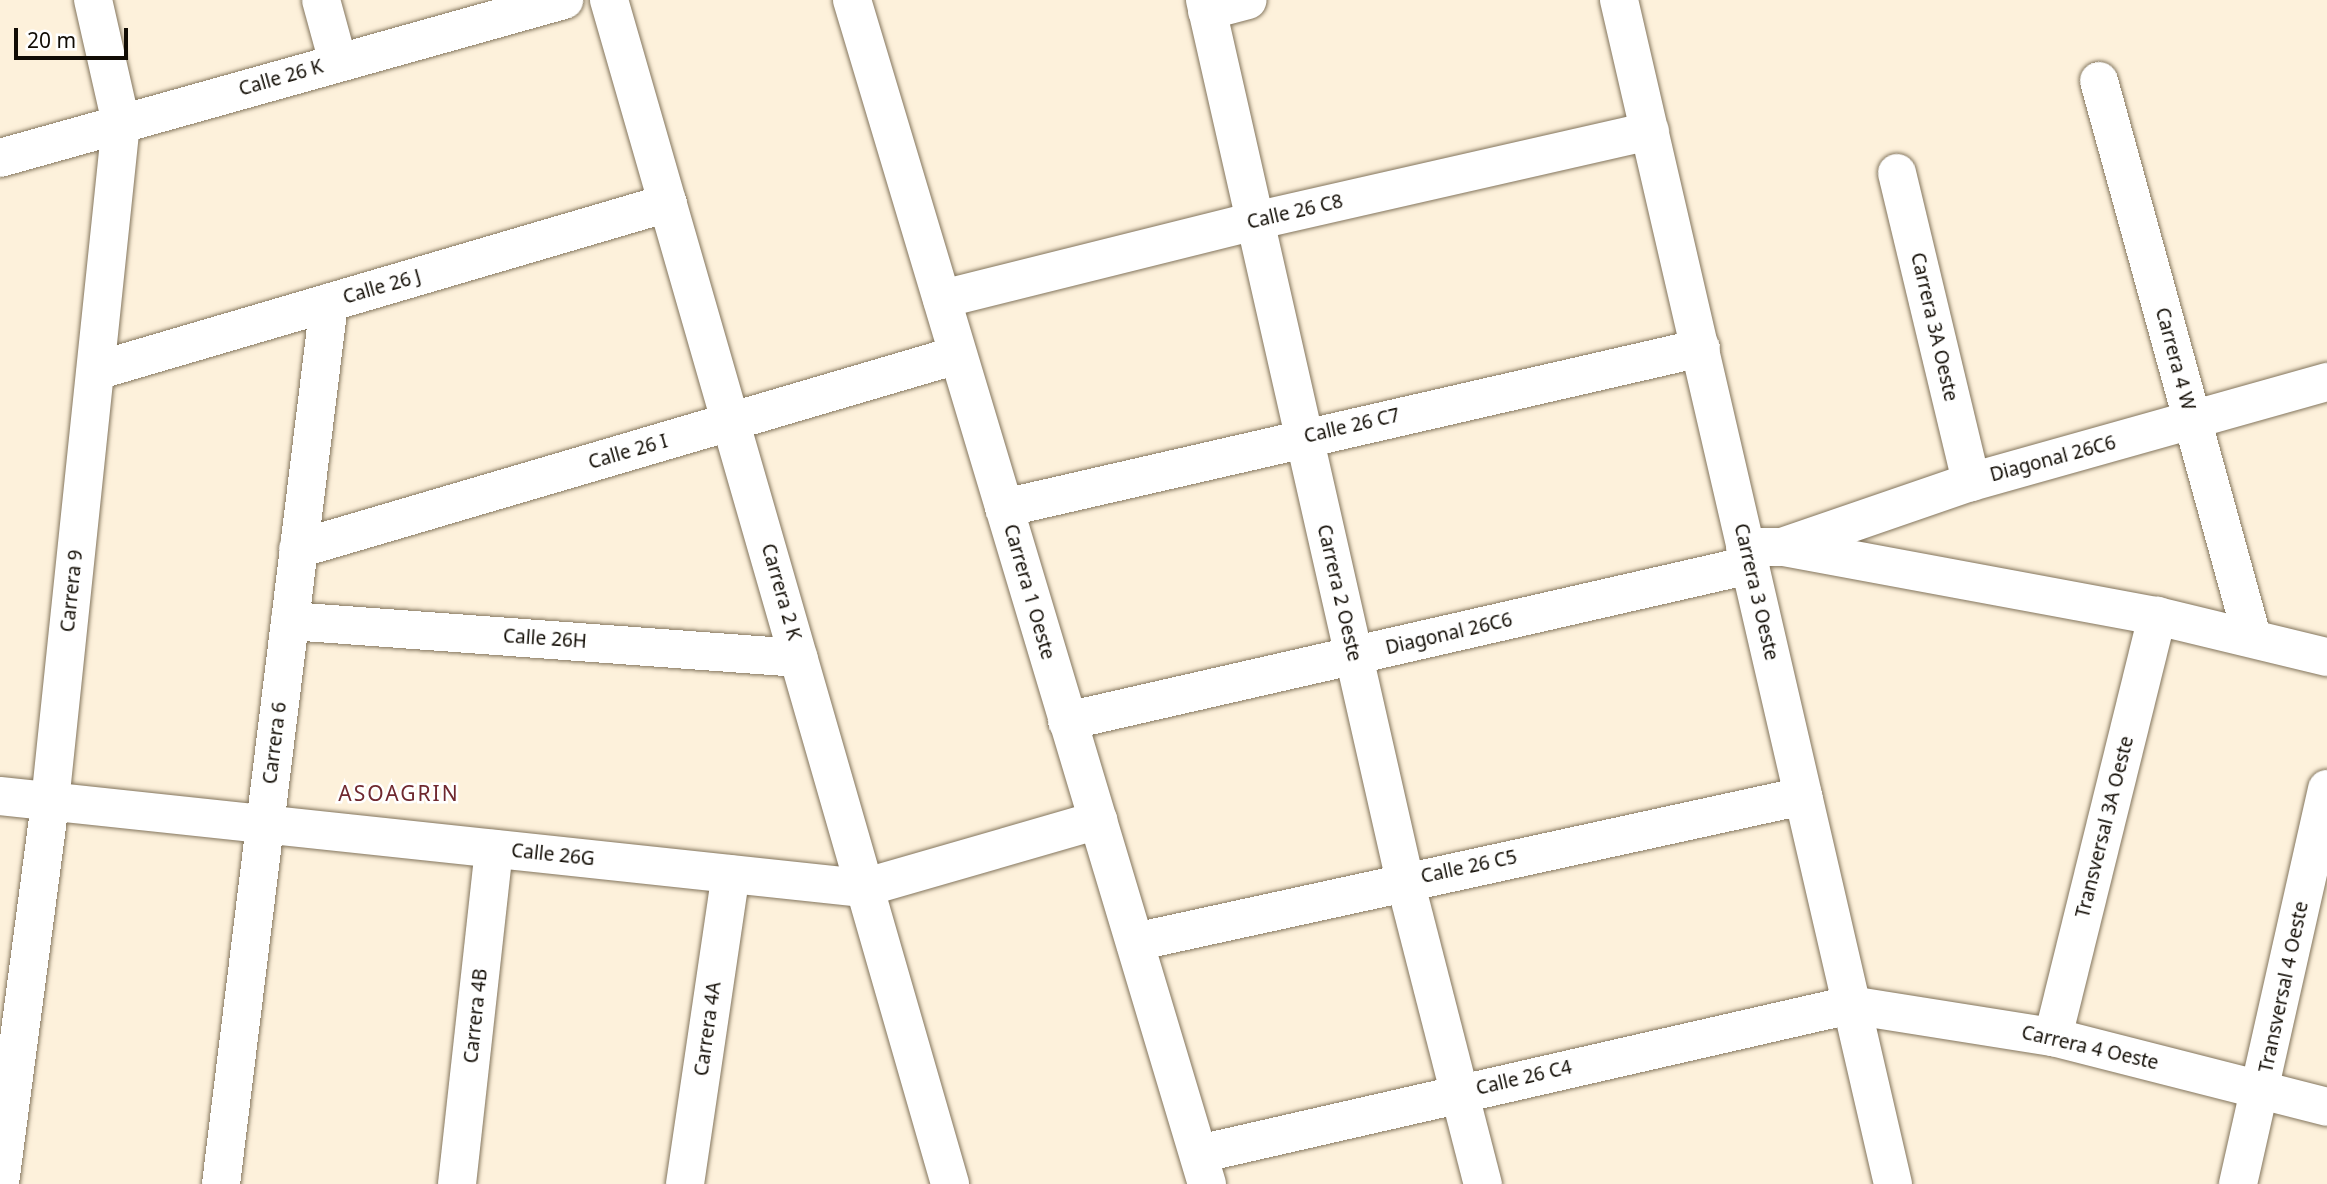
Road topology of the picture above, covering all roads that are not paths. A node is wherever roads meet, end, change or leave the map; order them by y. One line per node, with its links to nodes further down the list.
1 (93, 0): 11 (street, Carrera 9)
2 (321, 0): 9 (street)
3 (609, 0): 15 (street, Carrera 2 K)
4 (852, 0): 17 (street, Carrera 1 Oeste)
5 (1248, 0): 8 (street)
6 (1619, 0): 12 (street, Carrera 3 Oeste)
7 (553, 1): 9 (street, Calle 26 K)
8 (1206, 5): 16 (street, Carrera 2 Oeste)
9 (338, 62): 11 (street, Calle 26 K)
10 (2099, 81): 24 (street, Carrera 4 W)
11 (121, 122): 13 (street, Calle 26 K); 21 (street, Carrera 9)
12 (1650, 131): 16 (street, Calle 26 C8); 19 (street, Carrera 3 Oeste)
13 (0, 158)
14 (1897, 173): 26 (street, Carrera 3A Oeste)
15 (668, 203): 18 (street, Calle 26 J); 23 (street, Carrera 2 K)
16 (1254, 221): 17 (street, Calle 26 C8); 25 (street, Carrera 2 Oeste)
17 (942, 299): 20 (street, Carrera 1 Oeste)
18 (329, 303): 21 (street, Calle 26 J); 28 (street, Carrera 6)
19 (1701, 348): 25 (street, Calle 26 C7); 29 (street, Carrera 3 Oeste)
20 (957, 355): 23 (street, Calle 26 I); 27 (street, Carrera 1 Oeste)
21 (96, 371): 40 (street, Carrera 9)
22 (2327, 382): 24 (street, Diagonal 26C6)
23 (732, 421): 28 (street, Calle 26 I); 35 (street, Carrera 2 K)
24 (2192, 422): 26 (street, Diagonal 26C6); 32 (street, Carrera 4 W)
25 (1304, 436): 27 (street, Calle 26 C7); 33 (street, Carrera 2 Oeste)
26 (1970, 482): 29 (street, Diagonal 26C6)
27 (1004, 508): 36 (street, Carrera 1 Oeste)
28 (298, 549): 31 (street, Carrera 6)
29 (1759, 553): 30 (street, Diagonal 26C6); 33 (street, Diagonal 26C6); 39 (street, Carrera 3 Oeste)
30 (2158, 616): 32 (street, Diagonal 26C6); 49 (street, Transversal 3A Oeste)
31 (290, 621): 35 (street, Calle 26H); 42 (street, Carrera 6)
32 (2252, 638): 34 (street, Diagonal 26C6)
33 (1354, 656): 36 (street, Diagonal 26C6); 45 (street, Carrera 2 Oeste)
34 (2327, 657)
35 (799, 658): 46 (street, Carrera 2 K)
36 (1067, 722): 41 (street, Carrera 1 Oeste)
37 (2327, 789): 50 (street, Transversal 4 Oeste)
38 (0, 796): 40 (street, Calle 26G)
39 (1803, 796): 45 (street, Calle 26 C5); 48 (street, Carrera 3 Oeste)
40 (50, 802): 42 (street, Calle 26G); 54 (street, Carrera 9)
41 (1098, 820): 46 (street, Calle 26G); 47 (street, Carrera 1 Oeste)
42 (265, 824): 43 (street, Calle 26G); 55 (street, Carrera 6)
43 (494, 849): 44 (street, Calle 26G); 56 (street, Carrera 4B)
44 (730, 874): 46 (street, Calle 26G); 57 (street, Carrera 4A)
45 (1405, 881): 47 (street, Calle 26 C5); 51 (street, Carrera 2 Oeste)
46 (863, 888): 58 (street, Carrera 2 K)
47 (1135, 942): 53 (street, Carrera 1 Oeste)
48 (1850, 1005): 49 (street, Carrera 4 Oeste); 51 (street, Calle 26 C4); 60 (street, Carrera 3 Oeste)
49 (2053, 1037): 50 (street, Carrera 4 Oeste)
50 (2261, 1089): 52 (street, Carrera 4 Oeste); 61 (street, Transversal 4 Oeste)
51 (1460, 1093): 53 (street, Calle 26 C4); 59 (street, Carrera 2 Oeste)
52 (2327, 1107)
53 (1203, 1169)
54 (0, 1183)
55 (221, 1184)
56 (457, 1184)
57 (685, 1184)
58 (950, 1184)
59 (1483, 1184)
60 (1893, 1184)
61 (2238, 1184)

